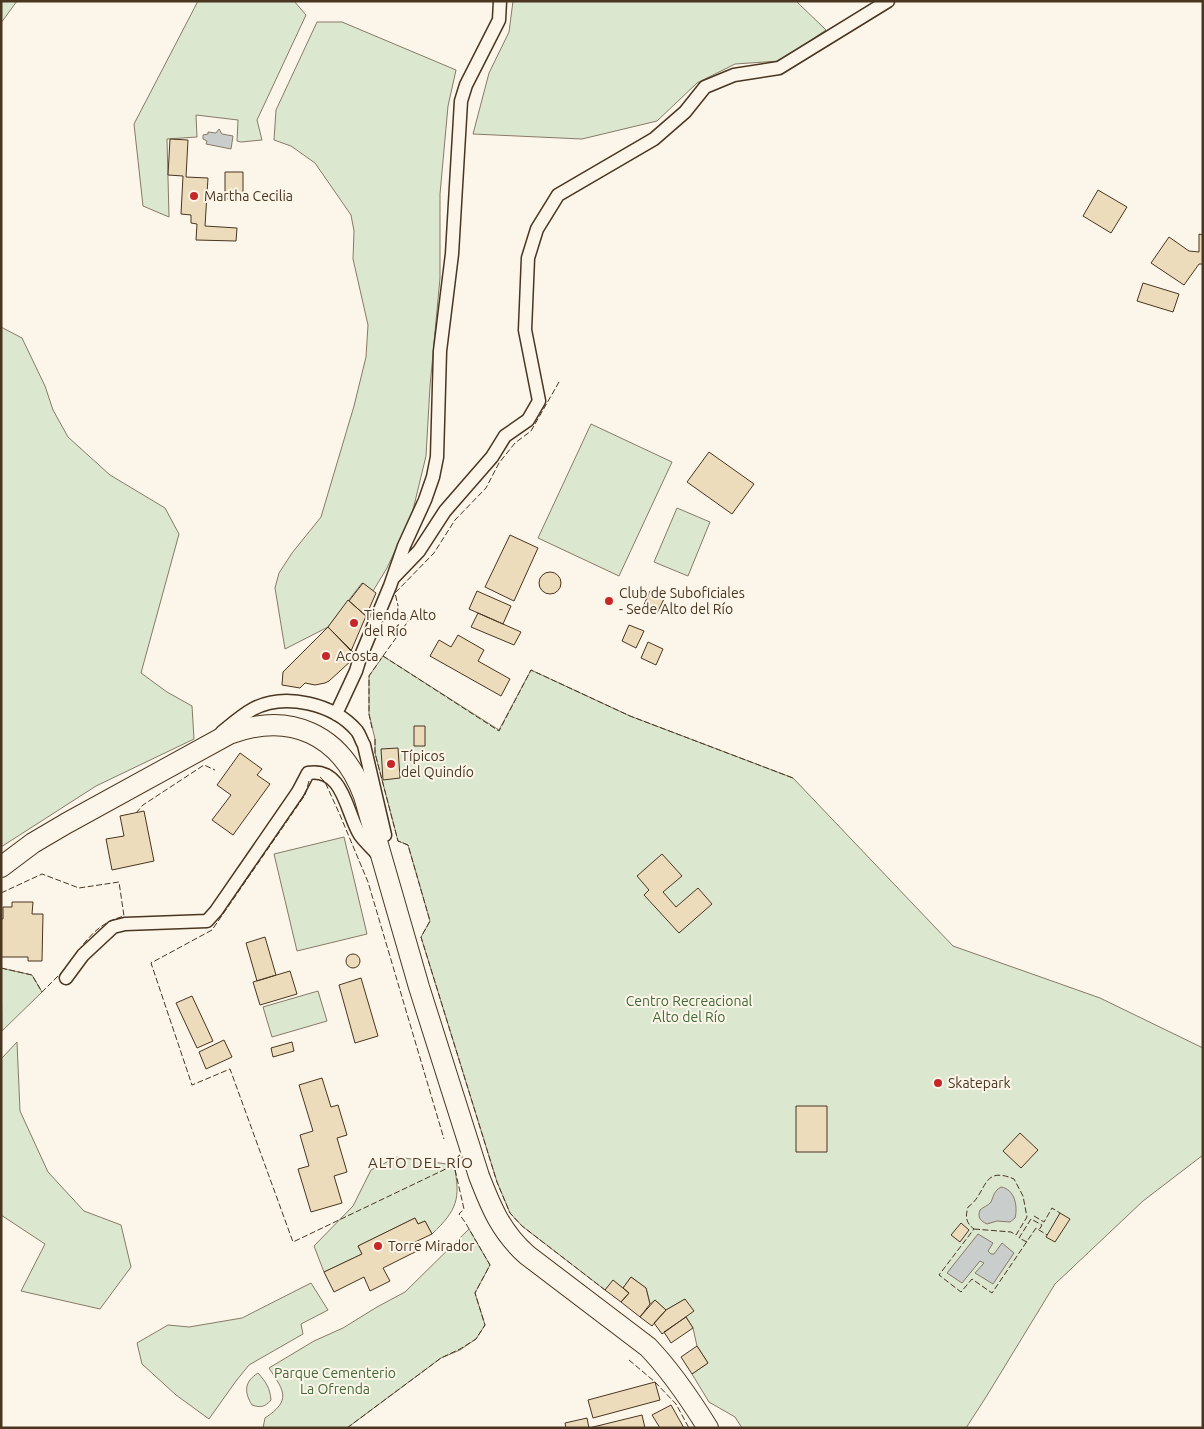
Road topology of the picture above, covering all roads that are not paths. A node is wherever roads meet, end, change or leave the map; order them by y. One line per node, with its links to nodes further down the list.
1 (500, 1): 3 (street)
2 (888, 1): 3 (street)
3 (394, 577): 4 (street)
4 (336, 714): 5 (street); 8 (street)
5 (204, 747): 6 (main road); 7 (main road)
6 (383, 860): 8 (main road); 9 (street)
7 (1, 867)
8 (413, 967): 10 (main road)
9 (66, 978)
10 (708, 1428)

